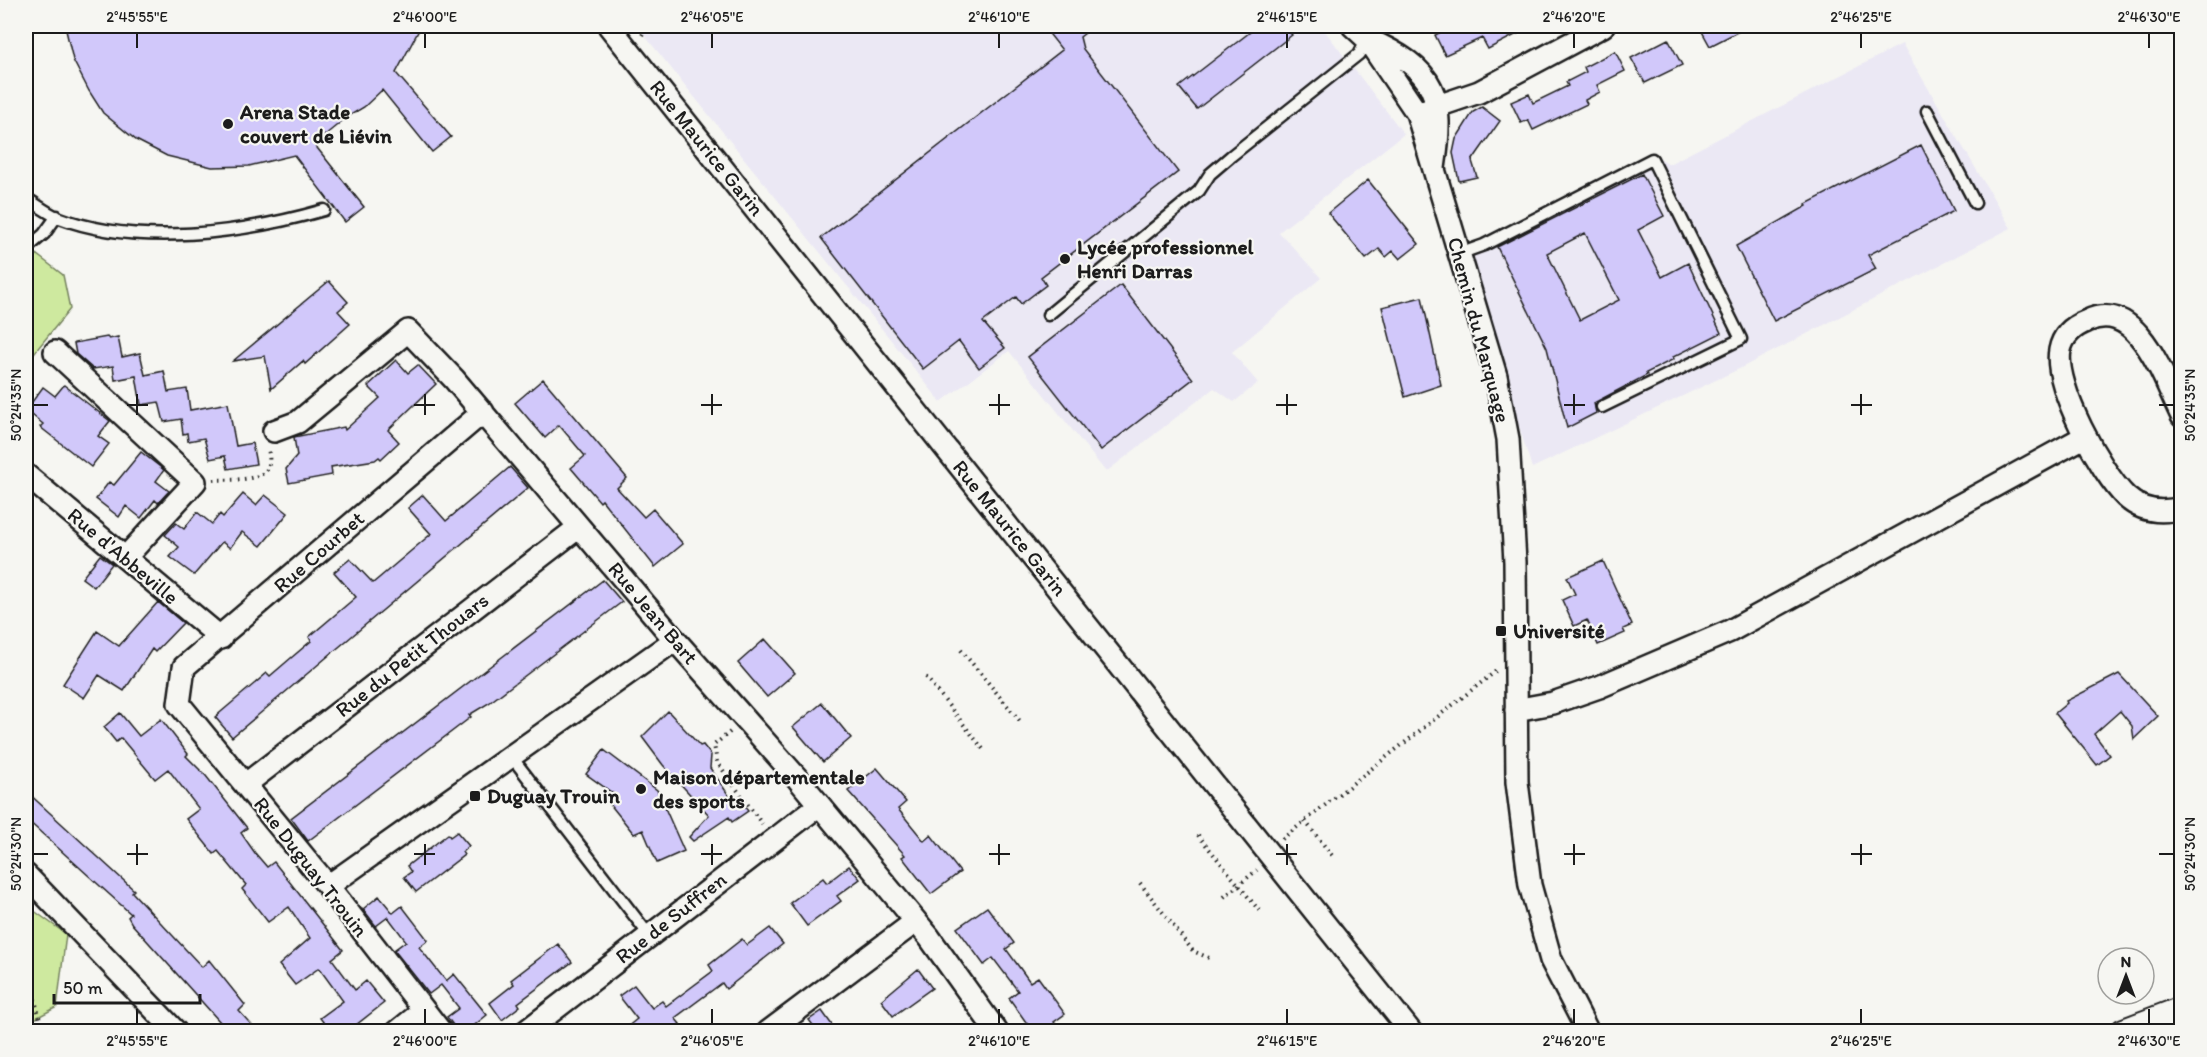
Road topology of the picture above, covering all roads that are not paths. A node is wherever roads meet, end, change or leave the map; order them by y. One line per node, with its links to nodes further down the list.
1 (609, 26): 45 (street, Rue Maurice Garin)
2 (1596, 27): 4 (street)
3 (1360, 32): 4 (street, Chemin du Marquage); 6 (street, Chemin du Marquage); 14 (lane)
4 (1438, 105): 6 (street); 7 (street, Chemin du Marquage)
5 (1927, 111): 9 (lane)
6 (1417, 113): 7 (street, Chemin du Marquage)
7 (1434, 168): 13 (street, Chemin du Marquage)
8 (26, 198): 11 (lane)
9 (1975, 203)
10 (324, 210): 11 (lane)
11 (57, 216): 12 (lane)
12 (26, 249)
13 (1459, 254): 16 (lane); 28 (street, Chemin du Marquage)
14 (1048, 315)
15 (55, 352): 24 (street)
16 (1602, 407)
17 (483, 412): 19 (street, Rue Jean Bart); 23 (street, Rue Jean Bart); 25 (street, Rue Courbet)
18 (2181, 416): 20 (street)
19 (274, 431)
20 (2084, 437): 22 (street); 28 (street)
21 (26, 475): 24 (street, Rue d'Abbeville)
22 (2181, 508)
23 (579, 527): 26 (street, Rue Jean Bart); 30 (street, Rue du Petit Thouars)
24 (125, 558): 25 (street, Rue d'Abbeville)
25 (221, 638): 27 (street, Rue Courbet)
26 (675, 640): 29 (street); 31 (street, Rue Jean Bart)
27 (179, 704): 30 (street, Rue Duguay Trouin)
28 (1516, 710): 38 (street, Chemin du Marquage)
29 (511, 756): 33 (street); 35 (lane)
30 (246, 784): 33 (street, Rue Duguay Trouin)
31 (818, 806): 34 (street, Rue Jean Bart); 35 (street, Rue de Suffren)
32 (26, 875): 40 (street)
33 (328, 886): 37 (street, Rue Duguay Trouin)
34 (915, 922): 39 (street); 44 (street, Rue Jean Bart)
35 (649, 936): 43 (street, Rue de Suffren)
36 (2181, 1010): 46 (street)
37 (423, 1011): 41 (street); 42 (street, Rue Duguay Trouin)
38 (1588, 1028)
39 (775, 1030)
40 (176, 1032)
41 (397, 1032)
42 (441, 1032)
43 (525, 1032)
44 (997, 1032)
45 (1411, 1032)
46 (2124, 1032)

